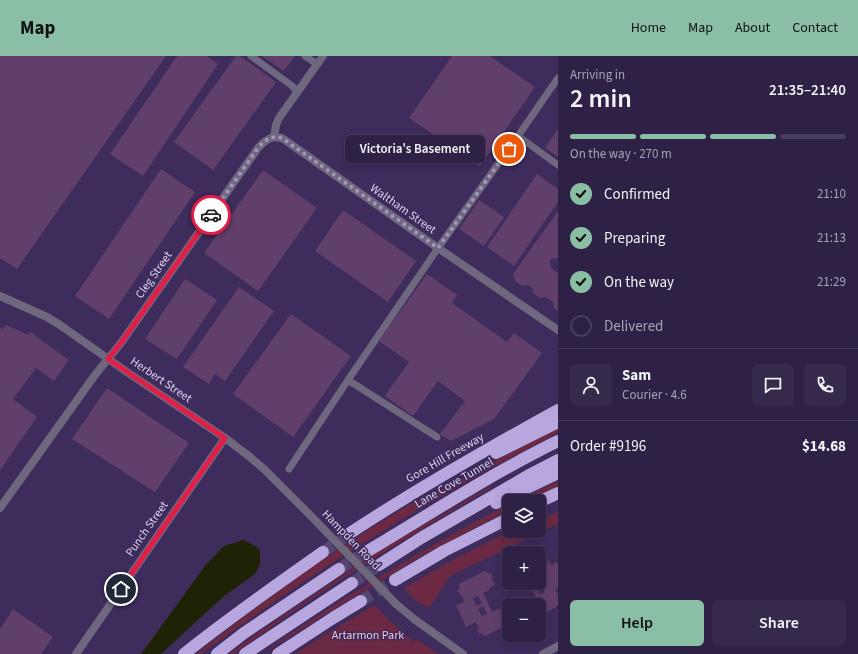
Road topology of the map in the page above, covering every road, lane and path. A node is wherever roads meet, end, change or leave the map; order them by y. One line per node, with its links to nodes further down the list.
1 (252, 56): 6 (lane)
2 (305, 56): 4 (lane)
3 (323, 56): 4 (street)
4 (317, 64): 6 (street)
5 (558, 78): 7 (lane)
6 (297, 93): 8 (street)
7 (518, 136): 9 (lane); 10 (lane)
8 (274, 137): 10 (street, Waltham Street); 13 (street, Cleg Street)
9 (558, 165)
10 (438, 248): 12 (street, Waltham Street); 14 (lane)
11 (0, 296): 13 (street, Herbert Street)
12 (558, 330)
13 (108, 359): 18 (street, Herbert Street); 26 (street, Cleg Street)
14 (348, 380): 17 (lane); 21 (lane)
15 (558, 410): 23 (highway, Gore Hill Freeway)
16 (558, 422): 23 (highway)
17 (437, 437)
18 (225, 438): 38 (street, Punch Street); 43 (street, Hampden Road, bridge)
19 (558, 441): 31 (highway, Lane Cove Tunnel)
20 (558, 460): 29 (highway)
21 (289, 470)
22 (558, 473): 29 (highway)
23 (421, 488): 28 (highway, Gore Hill Freeway)
24 (558, 493): 25 (highway)
25 (546, 499)
26 (0, 508)
27 (502, 522): 34 (highway)
28 (350, 533)
29 (421, 538): 32 (highway)
30 (323, 552): 39 (highway)
31 (366, 552)
32 (379, 565)
33 (339, 569): 40 (highway)
34 (395, 580)
35 (352, 583): 41 (highway)
36 (361, 600): 42 (highway)
37 (558, 646): 44 (street)
38 (76, 654)
39 (184, 654)
40 (217, 654)
41 (246, 654)
42 (278, 654)
43 (463, 654)
44 (543, 654)

